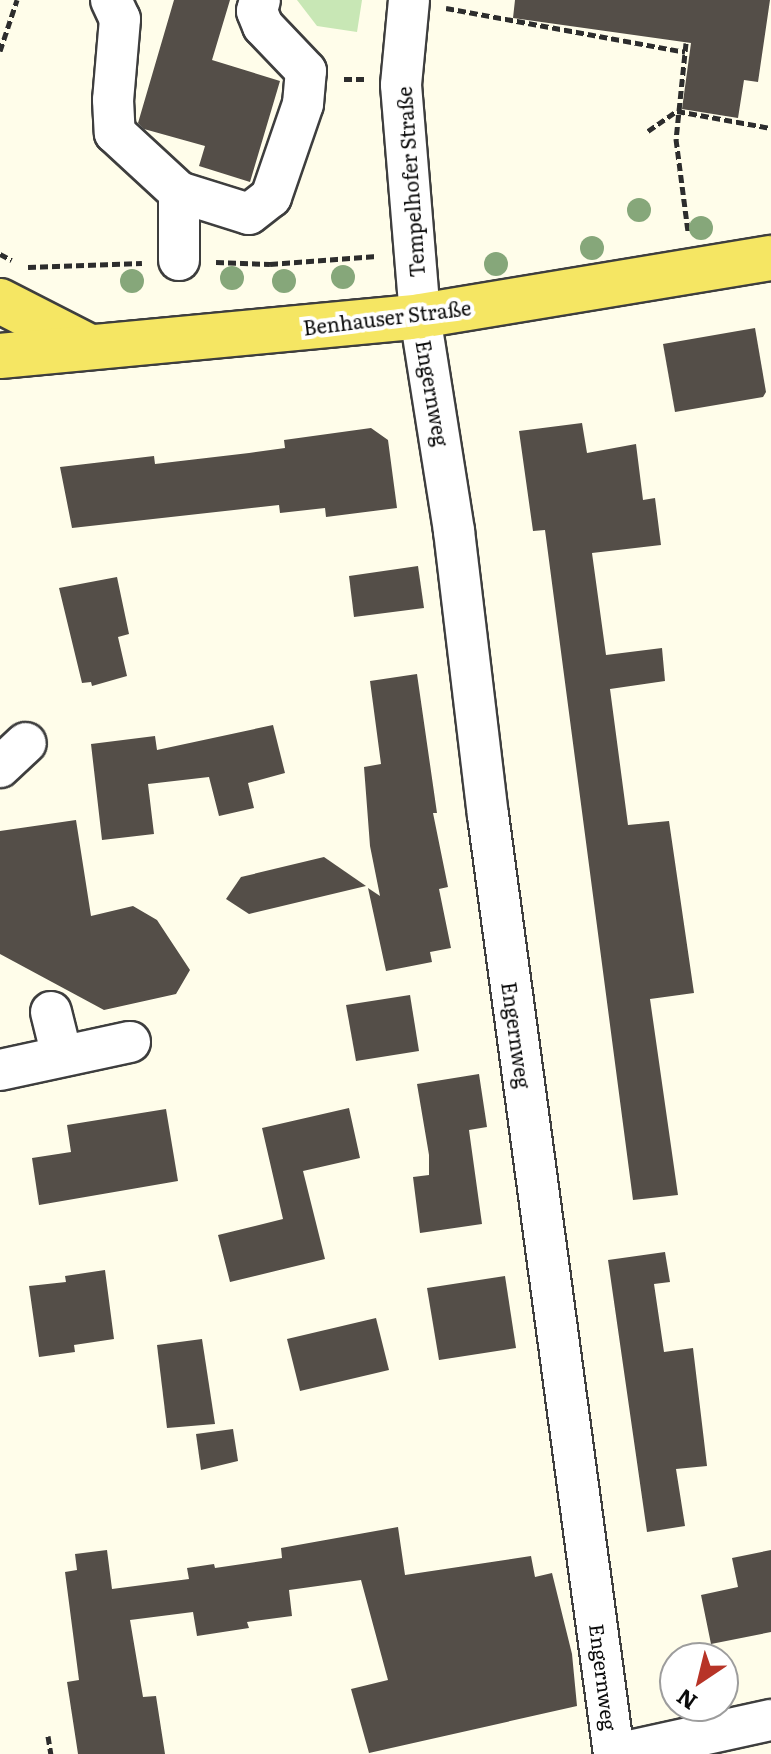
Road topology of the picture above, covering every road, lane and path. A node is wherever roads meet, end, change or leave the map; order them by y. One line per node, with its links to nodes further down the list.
1 (17, 0): 6 (path)
2 (111, 0): 11 (street)
3 (260, 0): 11 (street)
4 (409, 1): 7 (path); 16 (street, Tempelhofer Straße)
5 (686, 43): 7 (path)
6 (0, 51)
7 (685, 52): 8 (path)
8 (677, 111): 9 (path); 10 (path); 14 (path)
9 (771, 128)
10 (648, 131)
11 (179, 192): 13 (street)
12 (771, 258): 14 (main road, Benhauser Straße)
13 (179, 260)
14 (694, 272): 16 (main road, Benhauser Straße)
15 (0, 301): 17 (main road)
16 (420, 316): 17 (main road, Benhauser Straße); 26 (street, Engernweg)
17 (92, 348): 18 (main road, Benhauser Straße)
18 (0, 356)
19 (51, 1012): 21 (street)
20 (130, 1042): 21 (street)
21 (62, 1056): 22 (street)
22 (0, 1070)
23 (771, 1720): 26 (street)
24 (48, 1736): 25 (path)
25 (51, 1754)
26 (615, 1754)

